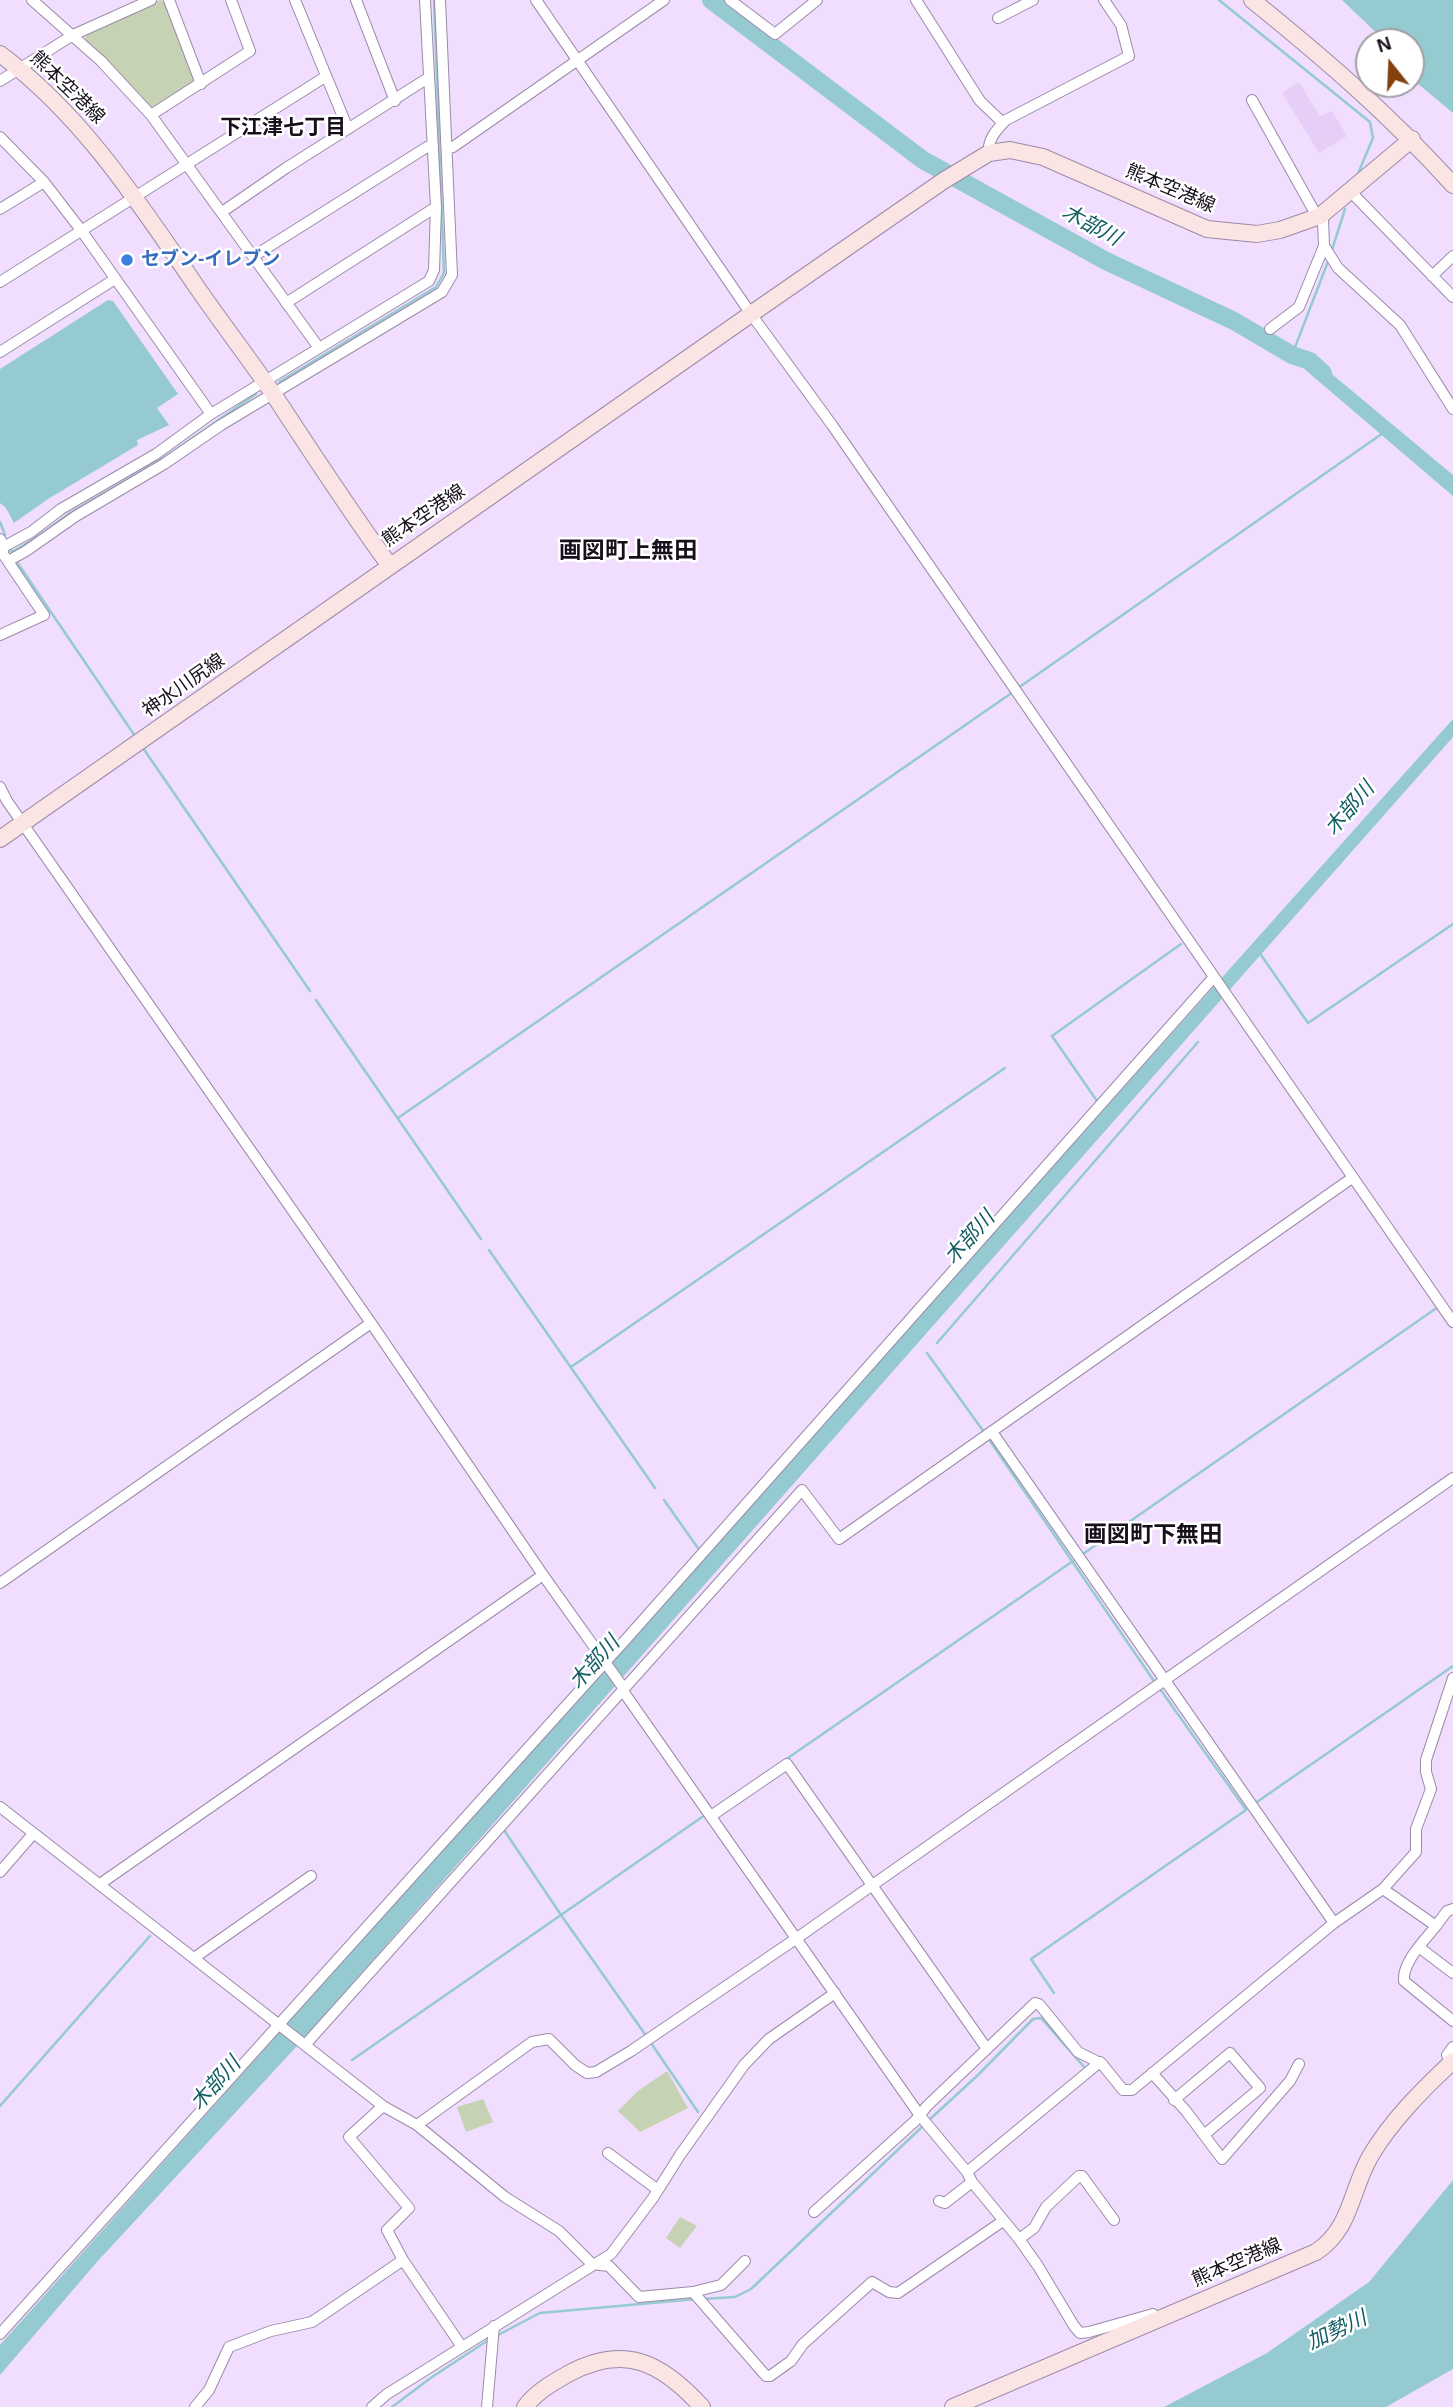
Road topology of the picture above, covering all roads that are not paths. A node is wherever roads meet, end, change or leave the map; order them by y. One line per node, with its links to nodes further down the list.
1 (32, 0): 18 (street)
2 (151, 0): 18 (street)
3 (169, 0): 25 (street)
4 (231, 0): 25 (street)
5 (295, 0): 22 (street)
6 (356, 0): 27 (street)
7 (425, 0): 23 (street)
8 (440, 0): 34 (street)
9 (536, 0): 20 (street)
10 (664, 0): 20 (street)
11 (730, 0): 12 (street)
12 (817, 0)
13 (916, 0): 29 (street)
14 (1033, 0): 17 (street)
15 (1104, 0): 29 (street)
16 (1252, 0): 31 (main road)
17 (998, 18)
18 (73, 35): 21 (street); 28 (street)
19 (0, 54): 21 (main road, 熊本空港線)
20 (578, 61): 34 (street); 54 (street)
21 (19, 69): 24 (street); 40 (main road, 熊本空港線)
22 (325, 77): 30 (street); 36 (street)
23 (428, 78): 27 (street); 33 (street)
24 (0, 81)
25 (201, 83): 28 (street)
26 (1252, 100): 44 (street)
27 (395, 101): 30 (street)
28 (151, 115): 36 (street)
29 (1003, 124): 35 (street)
30 (348, 129): 43 (street)
31 (1412, 139): 38 (main road); 39 (main road, 熊本空港線)
32 (2, 141): 37 (street)
33 (433, 145): 41 (street); 47 (street)
34 (448, 148): 58 (street)
35 (989, 153): 44 (main road, 熊本空港線); 54 (main road, 熊本空港線)
36 (187, 163): 40 (street); 43 (street)
37 (44, 182): 42 (street); 45 (street)
38 (1453, 185)
39 (1351, 192): 44 (main road, 熊本空港線); 49 (street)
40 (135, 196): 45 (street); 58 (main road, 熊本空港線)
41 (436, 207): 53 (street); 56 (street)
42 (0, 209)
43 (222, 212): 47 (street)
44 (1320, 216): 46 (street)
45 (81, 230): 50 (street); 51 (street)
46 (1325, 248): 55 (street); 59 (street)
47 (254, 256): 53 (street)
48 (1453, 256): 49 (street)
49 (1432, 276): 52 (street)
50 (115, 279): 57 (street); 60 (street)
51 (0, 282)
52 (1453, 298)
53 (286, 303): 56 (street)
54 (751, 314): 63 (main road, 熊本空港線); 68 (street)
55 (1270, 329)
56 (320, 348): 58 (street)
57 (0, 352)
58 (269, 388): 60 (street); 62 (street); 63 (main road, 熊本空港線)
59 (1452, 404)
60 (211, 414): 61 (street)
61 (1, 542): 62 (street)
62 (8, 561): 64 (street)
63 (390, 566): 66 (main road, 神水川尻線)
64 (0, 635)
65 (0, 787): 66 (street)
66 (23, 823): 67 (main road, 神水川尻線); 71 (street)
67 (0, 839)
68 (1214, 980): 69 (street); 76 (street)
69 (1352, 1178): 70 (street); 72 (street)
70 (1453, 1322)
71 (371, 1323): 74 (street); 75 (street)
72 (992, 1432): 78 (street); 79 (street)
73 (1453, 1478): 78 (street)
74 (543, 1575): 76 (street); 85 (street)
75 (0, 1583)
76 (605, 1663): 79 (street); 97 (street)
77 (1453, 1678): 87 (street)
78 (1165, 1682): 86 (street); 89 (street)
79 (622, 1688): 81 (street); 98 (street)
80 (0, 1807): 82 (street)
81 (711, 1816): 86 (street); 91 (street)
82 (33, 1834): 83 (street); 85 (street)
83 (0, 1872)
84 (311, 1876): 93 (street)
85 (100, 1884): 93 (street)
86 (873, 1885): 91 (street); 99 (street)
87 (1382, 1889): 89 (street); 90 (street)
88 (1453, 1909): 90 (street)
89 (1334, 1923): 103 (street)
90 (1436, 1926): 92 (street)
91 (797, 1938): 95 (street); 107 (street)
92 (1420, 1948): 94 (street); 96 (street)
93 (194, 1958): 97 (street)
94 (1453, 1973)
95 (835, 1993): 106 (street); 111 (street)
96 (1453, 2021)
97 (278, 2025): 98 (street); 123 (street)
98 (305, 2045): 105 (street)
99 (987, 2049): 101 (street); 106 (street)
100 (1452, 2057): 121 (main road, 熊本空港線)
101 (1100, 2062): 103 (street); 110 (street)
102 (1299, 2064): 108 (street)
103 (1152, 2073): 104 (street)
104 (1174, 2100): 108 (street); 108 (street)
105 (383, 2106): 107 (street); 117 (street)
106 (921, 2116): 110 (street); 113 (street)
107 (417, 2125): 119 (street)
108 (1204, 2135)
109 (607, 2153): 111 (street)
110 (969, 2177): 112 (street); 115 (street)
111 (658, 2190): 119 (street)
112 (939, 2202)
113 (814, 2212)
114 (1114, 2220): 116 (street)
115 (1003, 2221): 116 (street); 120 (street)
116 (1019, 2239): 121 (street)
117 (403, 2260): 124 (street); 125 (street)
118 (745, 2261): 120 (street)
119 (592, 2264): 120 (street); 122 (street)
120 (699, 2298)
121 (1161, 2319): 130 (main road, 熊本空港線)
122 (494, 2326): 124 (street); 127 (street)
123 (0, 2334)
124 (461, 2347): 126 (street)
125 (195, 2407)
126 (372, 2407)
127 (487, 2407)
128 (525, 2407): 129 (main road)
129 (702, 2407)
130 (953, 2407)

